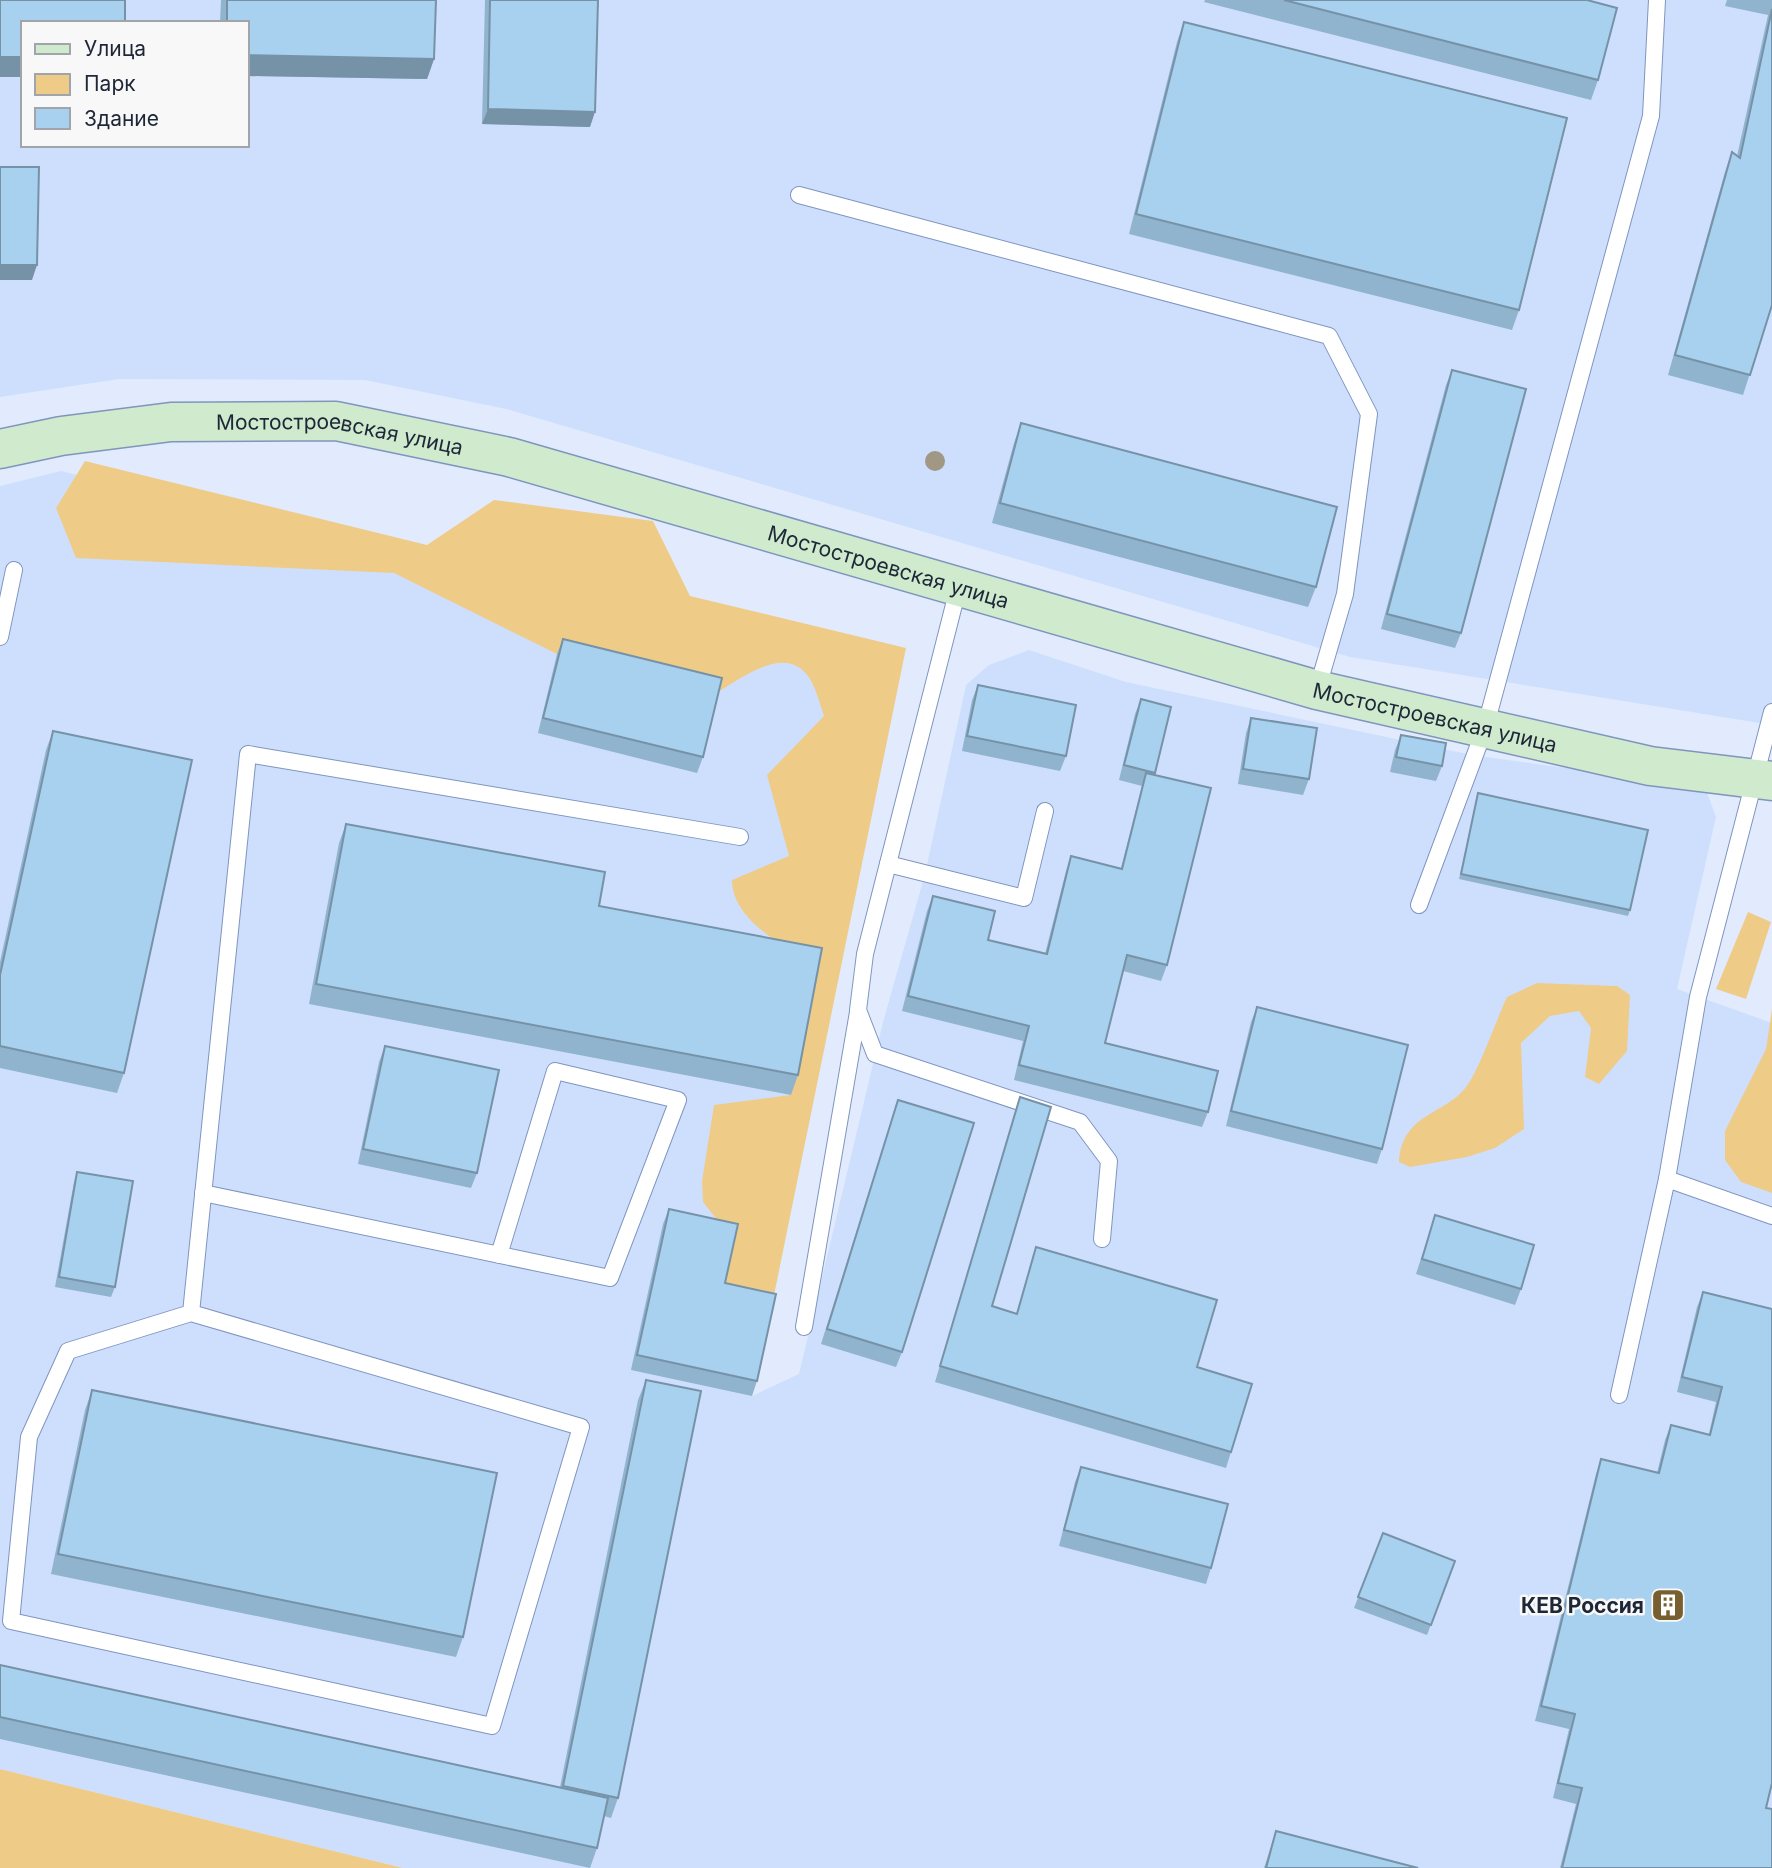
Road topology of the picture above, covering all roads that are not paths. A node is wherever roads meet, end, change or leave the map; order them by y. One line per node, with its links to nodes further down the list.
1 (1657, 0): 9 (lane)
2 (799, 195): 7 (lane)
3 (0, 449): 5 (main road, Мостостроевская улица)
4 (13, 570): 6 (lane)
5 (958, 589): 7 (main road, Мостостроевская улица); 13 (lane)
6 (0, 637)
7 (1317, 690): 9 (main road, Мостостроевская улица)
8 (1772, 712): 10 (lane)
9 (1485, 728): 10 (main road, Мостостроевская улица); 14 (lane)
10 (1764, 780): 16 (lane)
11 (1045, 811): 13 (lane)
12 (740, 837): 17 (lane)
13 (888, 864): 15 (lane)
14 (1419, 905)
15 (858, 1010): 19 (lane); 22 (lane)
16 (1667, 1179): 18 (lane); 23 (lane)
17 (203, 1193): 20 (lane); 21 (lane)
18 (1772, 1216)
19 (1102, 1239)
20 (499, 1255): 20 (lane)
21 (191, 1313): 21 (lane)
22 (804, 1327)
23 (1619, 1395)

